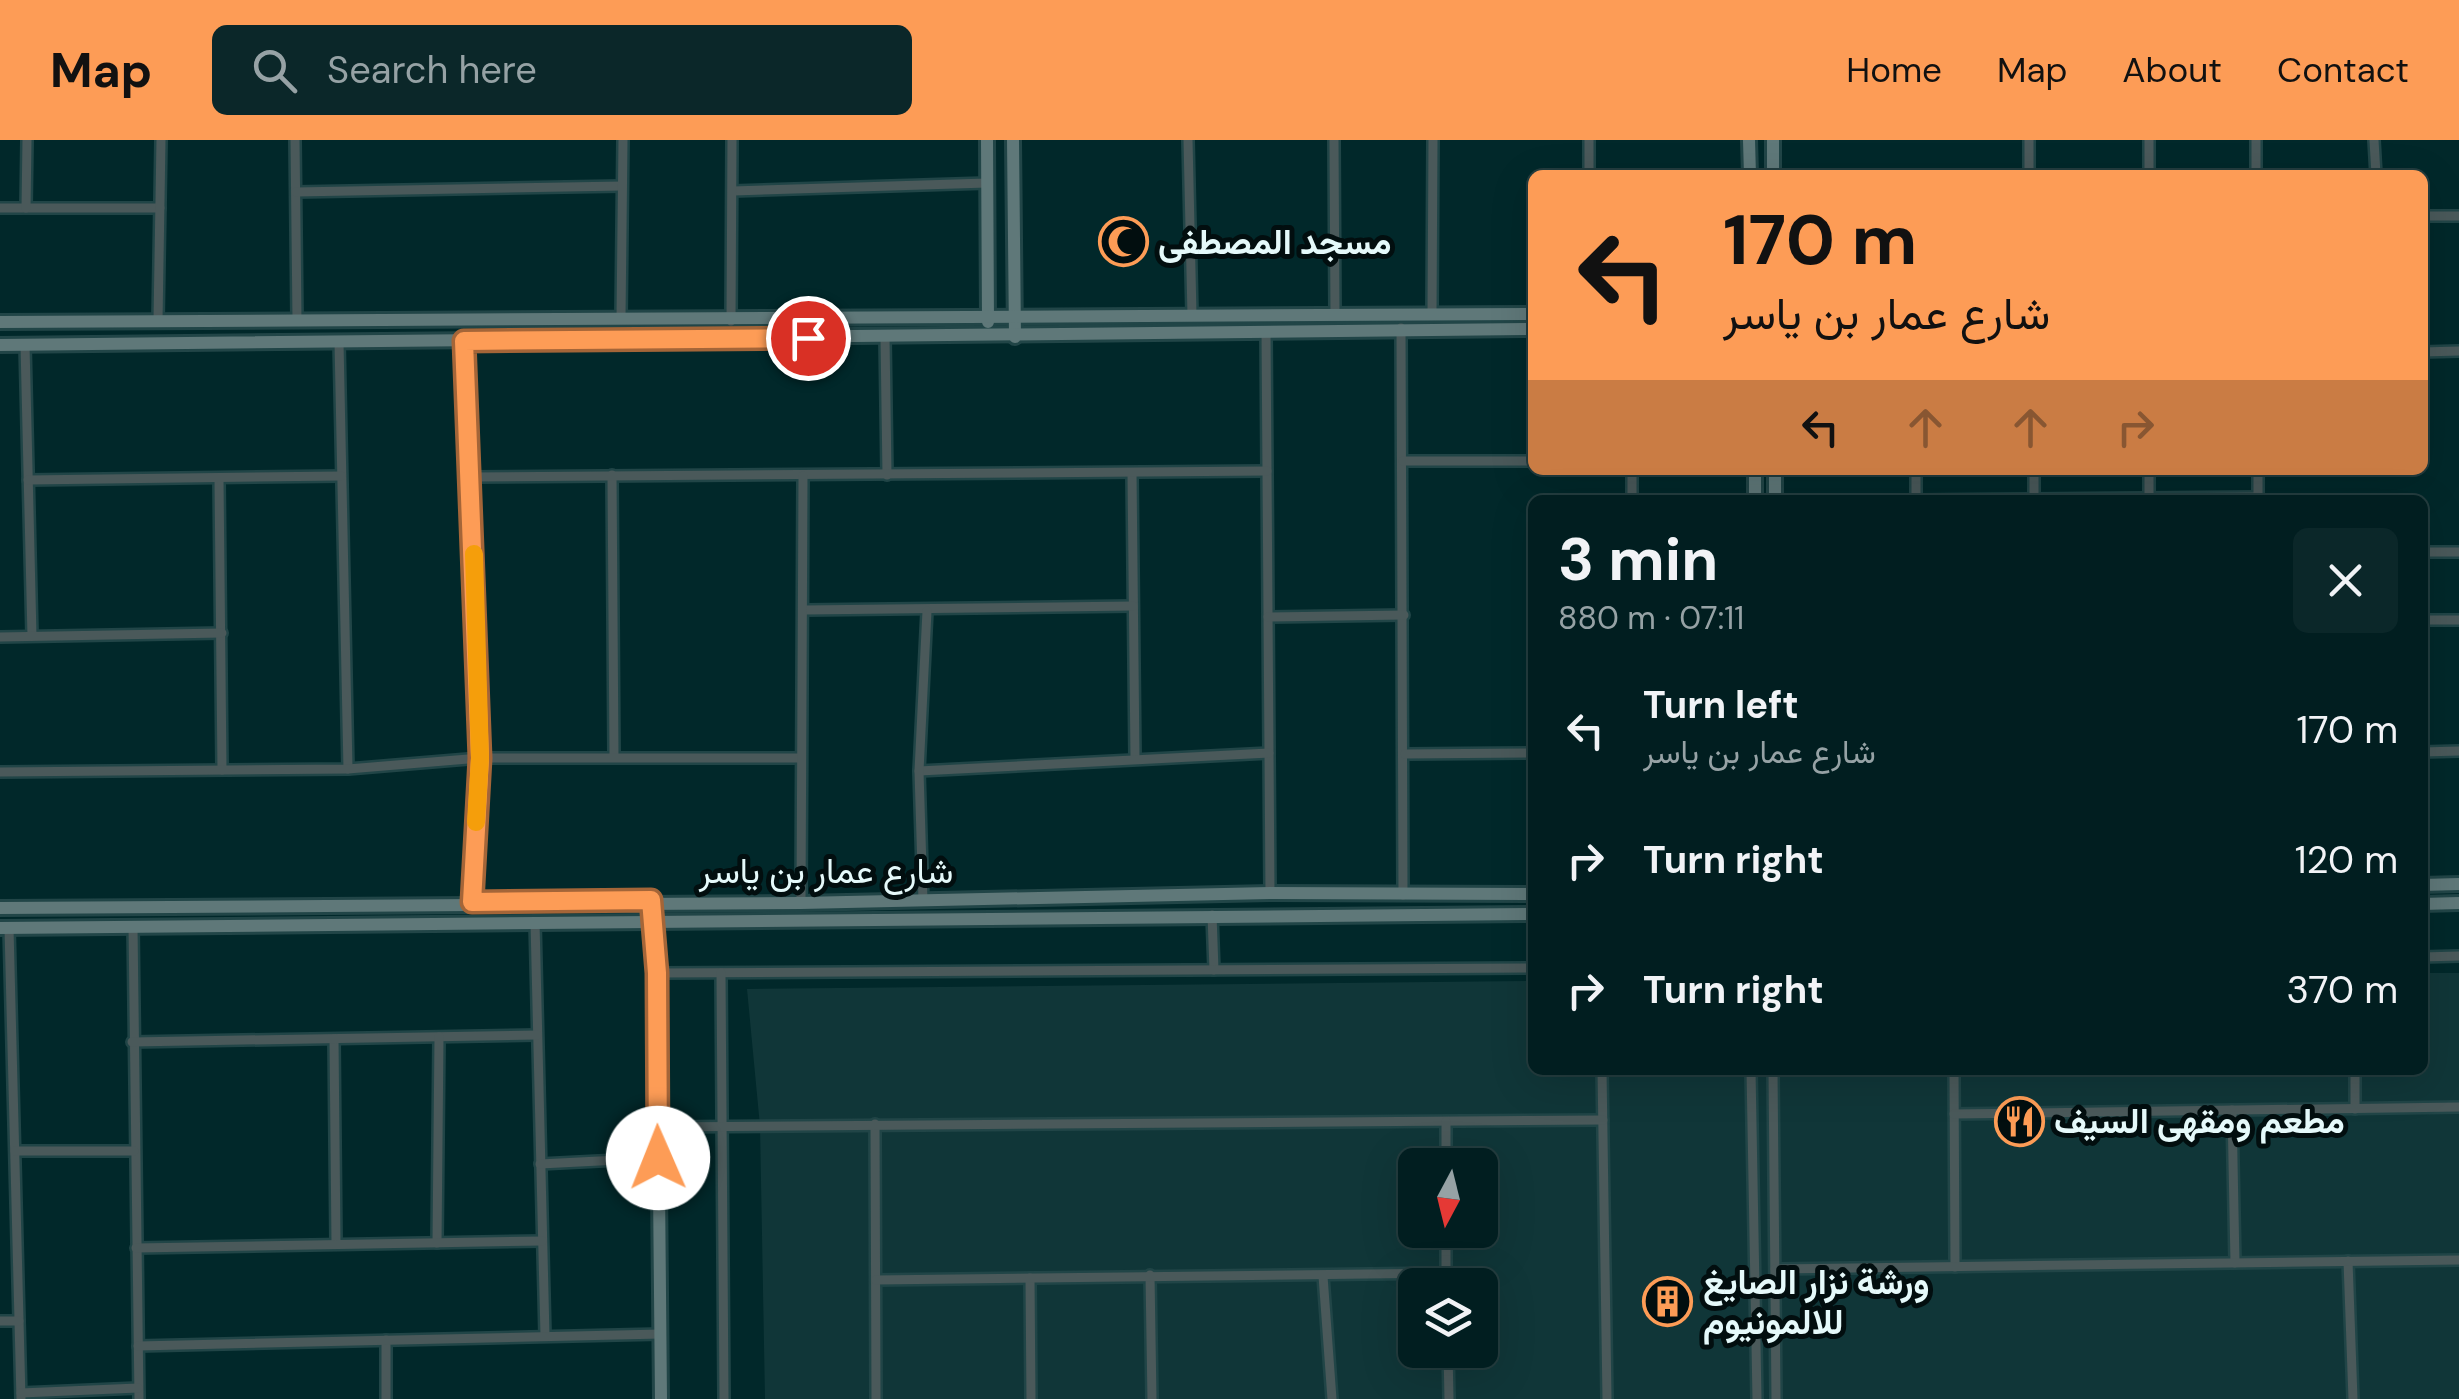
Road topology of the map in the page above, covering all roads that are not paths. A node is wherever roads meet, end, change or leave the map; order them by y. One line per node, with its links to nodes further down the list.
1 (26, 140): 30 (street)
2 (161, 140): 31 (street)
3 (296, 140): 28 (street)
4 (623, 140): 26 (street)
5 (732, 140): 27 (street)
6 (987, 140): 25 (street)
7 (1013, 140): 38 (street)
8 (1188, 140): 37 (street)
9 (1334, 140): 36 (street)
10 (1433, 140): 34 (street)
11 (1589, 140): 18 (street)
12 (1749, 140): 19 (street)
13 (1773, 140): 20 (street)
14 (2028, 140): 21 (street)
15 (2148, 140): 22 (street)
16 (2256, 140): 23 (street)
17 (2374, 140): 24 (street)
18 (1589, 170)
19 (1750, 170)
20 (1773, 170)
21 (2029, 170)
22 (2149, 170)
23 (2256, 170)
24 (2376, 170)
25 (987, 183): 27 (street); 40 (street)
26 (622, 186): 28 (street); 39 (street)
27 (732, 190): 43 (street)
28 (296, 192): 41 (street)
29 (0, 208): 30 (street)
30 (26, 208): 31 (street)
31 (160, 208): 42 (street)
32 (2428, 216): 33 (street)
33 (2459, 216)
34 (1432, 314): 35 (street); 36 (street)
35 (1528, 314)
36 (1335, 315): 37 (street)
37 (1192, 316): 38 (street)
38 (1015, 317): 40 (street); 48 (street)
39 (620, 318): 41 (street); 43 (street)
40 (988, 318): 43 (street); 50 (street)
41 (297, 320): 42 (street)
42 (158, 321): 44 (street)
43 (731, 321)
44 (0, 322)
45 (1401, 328): 46 (street); 47 (street); 57 (street)
46 (1528, 329)
47 (1266, 330): 48 (street); 59 (street)
48 (1015, 337): 50 (street)
49 (885, 338): 50 (street); 51 (street); 62 (street)
50 (988, 338)
51 (464, 341): 52 (street); 65 (street)
52 (338, 342): 54 (street); 63 (street)
53 (0, 345): 54 (street)
54 (25, 345): 67 (street)
55 (2459, 351): 56 (street)
56 (2428, 352)
57 (1403, 461): 58 (street); 73 (street)
58 (1528, 462)
59 (1267, 471): 60 (street); 74 (street)
60 (1132, 473): 62 (street); 70 (street)
61 (612, 475): 64 (street); 65 (street); 85 (street)
62 (887, 475): 64 (street)
63 (342, 476): 66 (street); 89 (street)
64 (803, 476): 71 (street)
65 (471, 477): 86 (street)
66 (220, 479): 67 (street); 77 (street)
67 (28, 480): 78 (street)
68 (2428, 552): 69 (street)
69 (2459, 552)
70 (1133, 606): 72 (street); 88 (street)
71 (805, 610): 72 (street); 87 (street)
72 (927, 611): 91 (street)
73 (1404, 615): 74 (street); 84 (street)
74 (1268, 618): 82 (street)
75 (2428, 620): 76 (street)
76 (2459, 620)
77 (222, 633): 78 (street); 90 (street)
78 (32, 636): 79 (street)
79 (0, 637)
80 (2459, 751): 81 (street)
81 (2428, 752)
82 (1269, 753): 88 (street); 95 (street)
83 (1528, 753): 84 (street)
84 (1405, 754): 97 (street)
85 (614, 757): 86 (street); 87 (street)
86 (480, 758): 89 (street); 100 (street)
87 (800, 758): 101 (street)
88 (1135, 758): 91 (street)
89 (348, 768): 90 (street)
90 (222, 770): 92 (street)
91 (919, 771): 99 (street)
92 (0, 772)
93 (2428, 884): 94 (street)
94 (2459, 884)
95 (1270, 893): 97 (street, شارع عمار بن ياسر); 99 (street, شارع عمار بن ياسر)
96 (1528, 894): 97 (street, شارع عمار بن ياسر)
97 (1404, 896)
98 (651, 900): 100 (street, شارع عمار بن ياسر); 101 (street, شارع عمار بن ياسر); 107 (street)
99 (923, 901): 101 (street, شارع عمار بن ياسر)
100 (472, 902): 104 (street, شارع عمار بن ياسر)
101 (800, 903)
102 (2428, 904): 103 (street)
103 (2459, 904)
104 (0, 908)
105 (1528, 914): 106 (street, شارع عمار بن ياسر)
106 (1212, 915): 107 (street, شارع عمار بن ياسر); 114 (street)
107 (651, 921): 108 (street, شارع عمار بن ياسر); 115 (street)
108 (535, 922): 109 (street, شارع عمار بن ياسر); 117 (street)
109 (133, 926): 110 (street, شارع عمار بن ياسر); 122 (street)
110 (4, 928): 121 (street)
111 (2459, 956): 112 (street)
112 (2428, 957)
113 (1528, 968): 114 (street)
114 (1214, 970): 116 (street)
115 (657, 973): 116 (street); 136 (street)
116 (720, 973): 135 (street)
117 (537, 1035): 118 (street); 141 (street)
118 (439, 1037): 119 (street); 143 (street)
119 (334, 1039): 122 (street); 144 (street)
120 (0, 1042): 121 (street)
121 (12, 1042): 139 (street)
122 (132, 1042): 138 (street)
123 (1602, 1075): 132 (street)
124 (1750, 1075): 174 (street)
125 (1773, 1075): 150 (street)
126 (1954, 1075): 131 (street)
127 (2355, 1075): 129 (street)
128 (2459, 1108): 129 (street)
129 (2356, 1109): 130 (street)
130 (2232, 1110): 131 (street); 148 (street)
131 (1954, 1114): 149 (street)
132 (1603, 1120): 133 (street); 173 (street)
133 (1446, 1122): 134 (street); 137 (street)
134 (876, 1124): 135 (street); 155 (street)
135 (720, 1126): 136 (street); 167 (street)
136 (658, 1127): 140 (street)
137 (1446, 1148)
138 (134, 1150): 139 (street); 145 (street)
139 (15, 1151): 157 (street)
140 (658, 1158): 141 (street); 158 (street)
141 (540, 1164): 142 (street)
142 (542, 1241): 143 (street); 159 (street)
143 (436, 1243): 144 (street)
144 (336, 1244): 145 (street)
145 (136, 1248): 161 (street)
146 (2459, 1260): 147 (street)
147 (2348, 1261): 148 (street); 176 (street)
148 (2234, 1263): 149 (street)
149 (1955, 1267): 150 (street)
150 (1775, 1269): 175 (street)
151 (1398, 1274): 153 (street)
152 (1150, 1275): 153 (street); 154 (street); 170 (street)
153 (1323, 1276): 171 (street)
154 (1030, 1278): 155 (street); 169 (street)
155 (876, 1280): 168 (street)
156 (0, 1321): 157 (street)
157 (19, 1321): 164 (street)
158 (660, 1334): 159 (street); 166 (street)
159 (546, 1336): 160 (street)
160 (386, 1340): 161 (street); 165 (street)
161 (138, 1346): 163 (street)
162 (1448, 1368): 172 (street)
163 (138, 1394): 164 (street)
164 (21, 1396)
165 (386, 1399)
166 (661, 1399)
167 (724, 1399)
168 (876, 1399)
169 (1031, 1399)
170 (1152, 1399)
171 (1332, 1399)
172 (1449, 1399)
173 (1606, 1399)
174 (1756, 1399)
175 (1776, 1399)
176 (2354, 1399)

